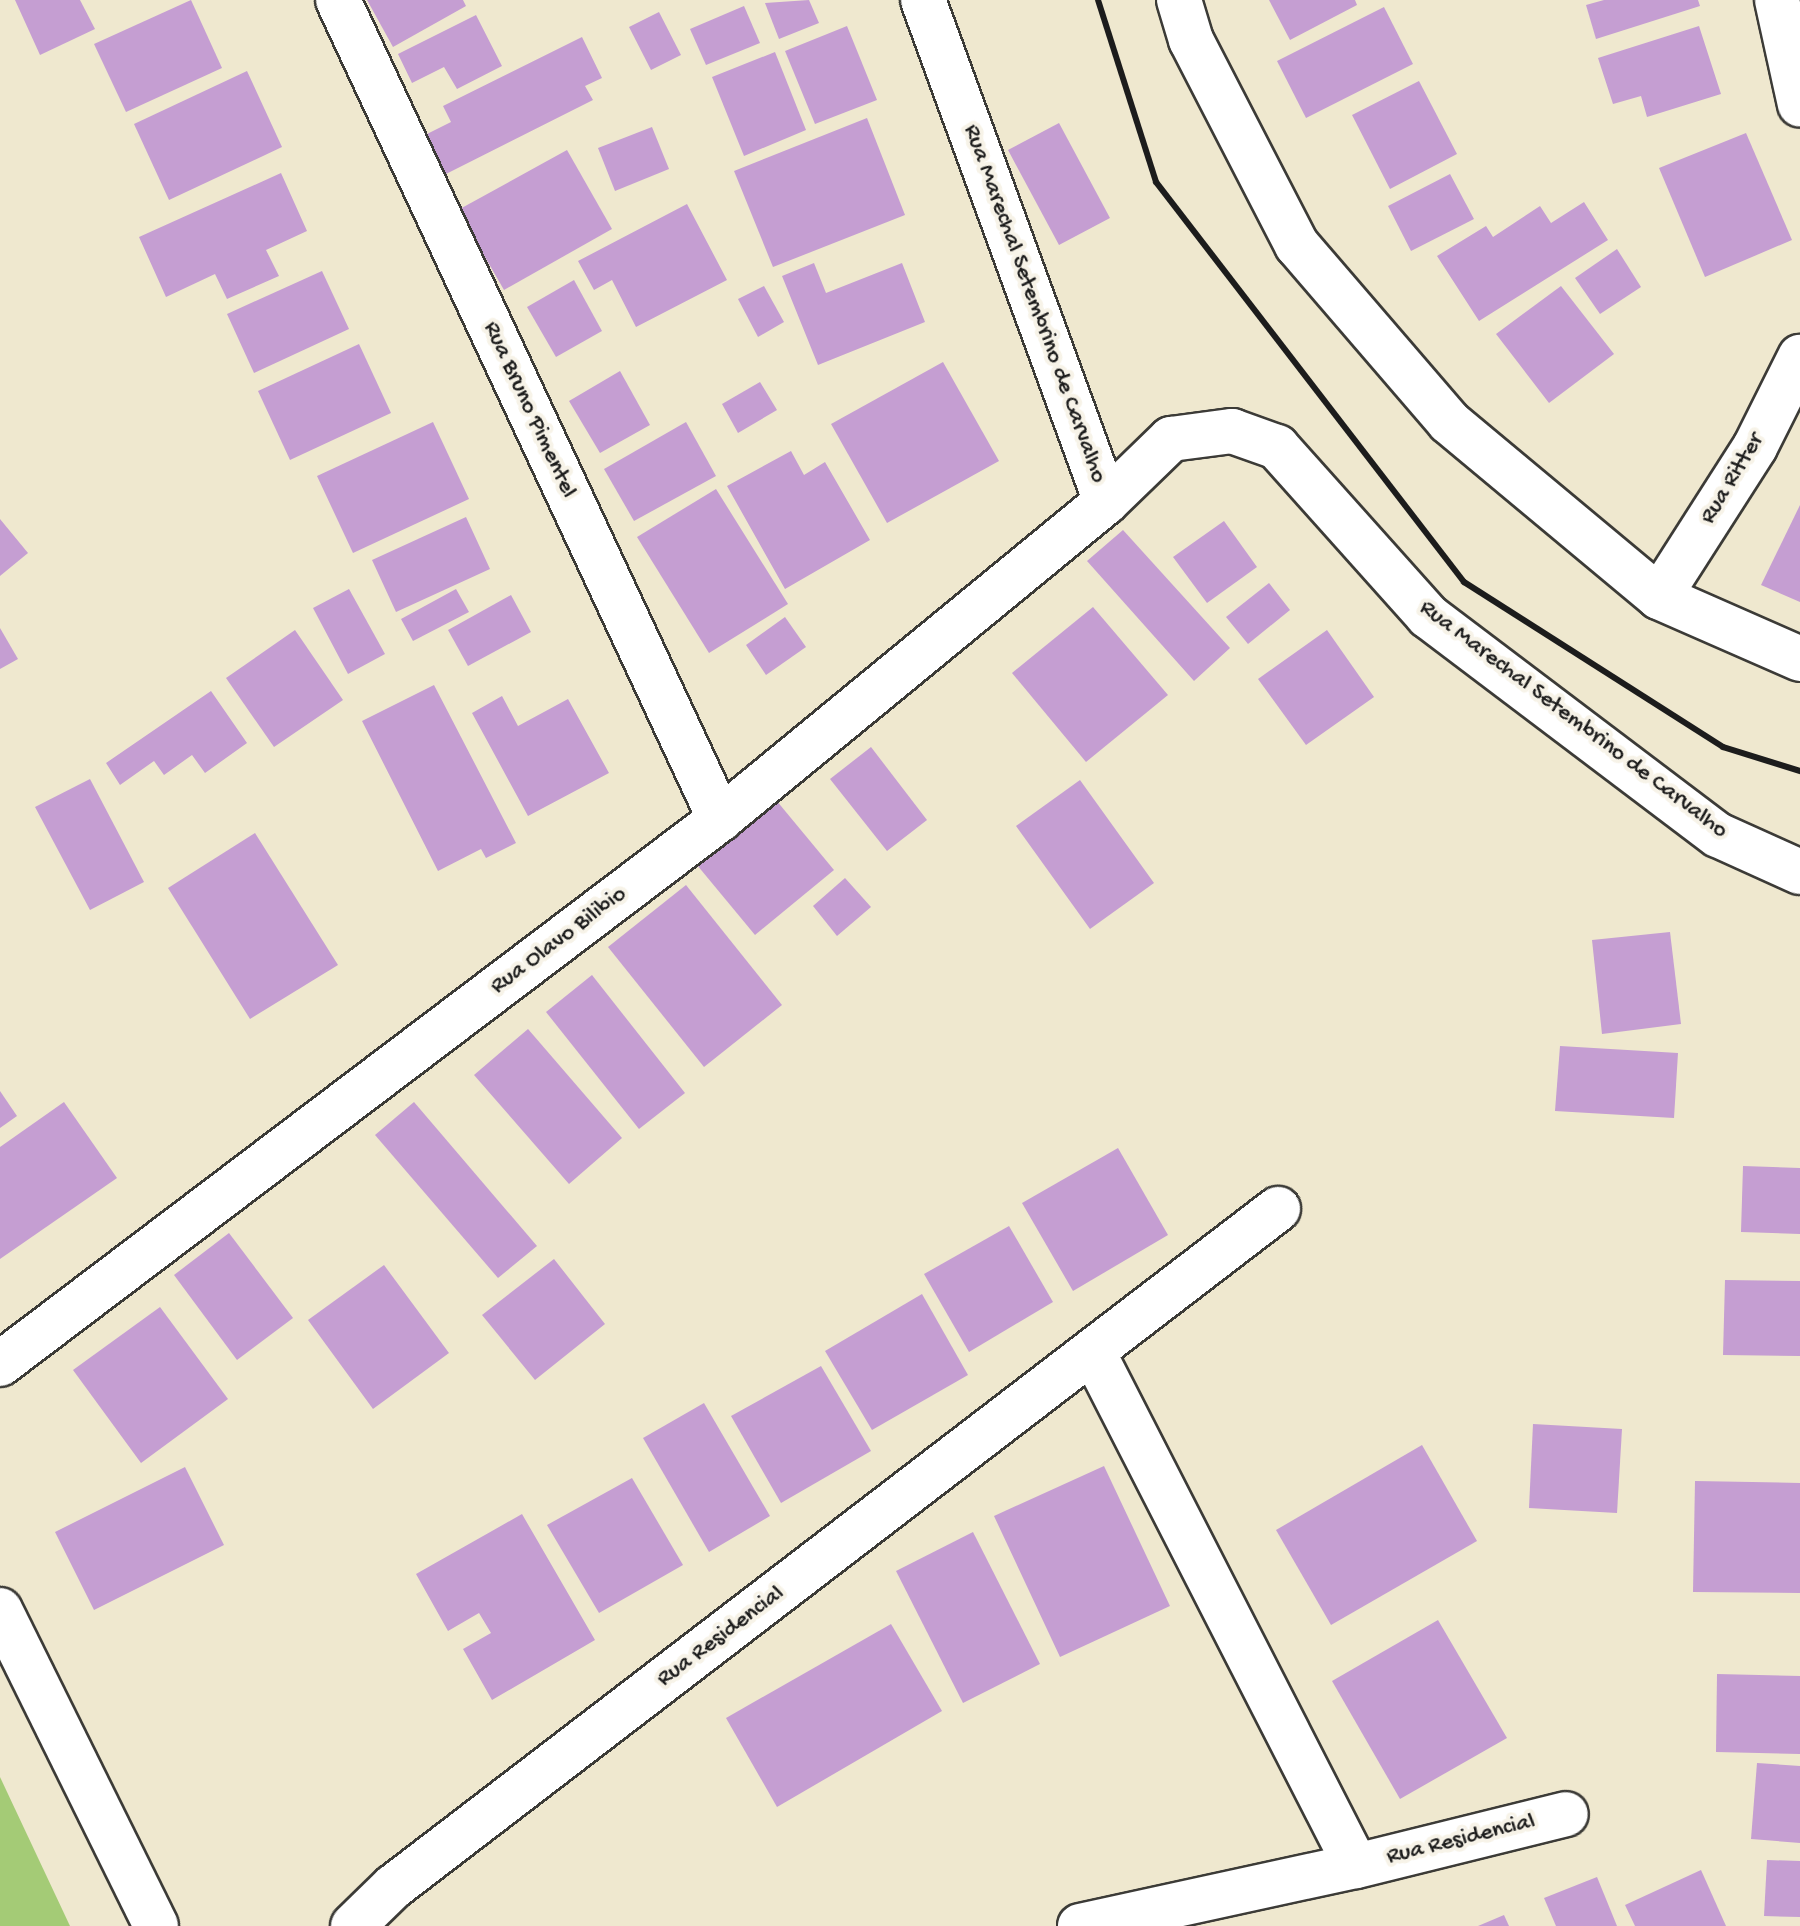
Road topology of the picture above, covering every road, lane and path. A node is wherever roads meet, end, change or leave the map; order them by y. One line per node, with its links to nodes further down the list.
1 (338, 0): 10 (street, Rua Bruno Pimentel)
2 (923, 0): 7 (street, Rua Marechal Setembrino de Carvalho)
3 (1179, 0): 8 (street)
4 (1777, 0): 5 (street)
5 (1800, 105)
6 (1800, 357): 8 (street, Rua Ritter)
7 (1106, 502): 10 (street, Rua Olavo Bilibio); 11 (street, Rua Marechal Setembrino de Carvalho)
8 (1659, 597): 9 (street)
9 (1800, 659)
10 (720, 819): 14 (street, Rua Olavo Bilibio)
11 (1800, 872)
12 (1278, 1209): 13 (street, Rua Residencial)
13 (1094, 1354): 17 (street, Rua Residencial); 19 (street, Rua Residencial)
14 (0, 1364)
15 (0, 1610): 18 (street)
16 (1566, 1814): 17 (street, Rua Residencial)
17 (1356, 1866): 20 (street, Rua Residencial)
18 (156, 1926)
19 (353, 1926)
20 (1080, 1926)

